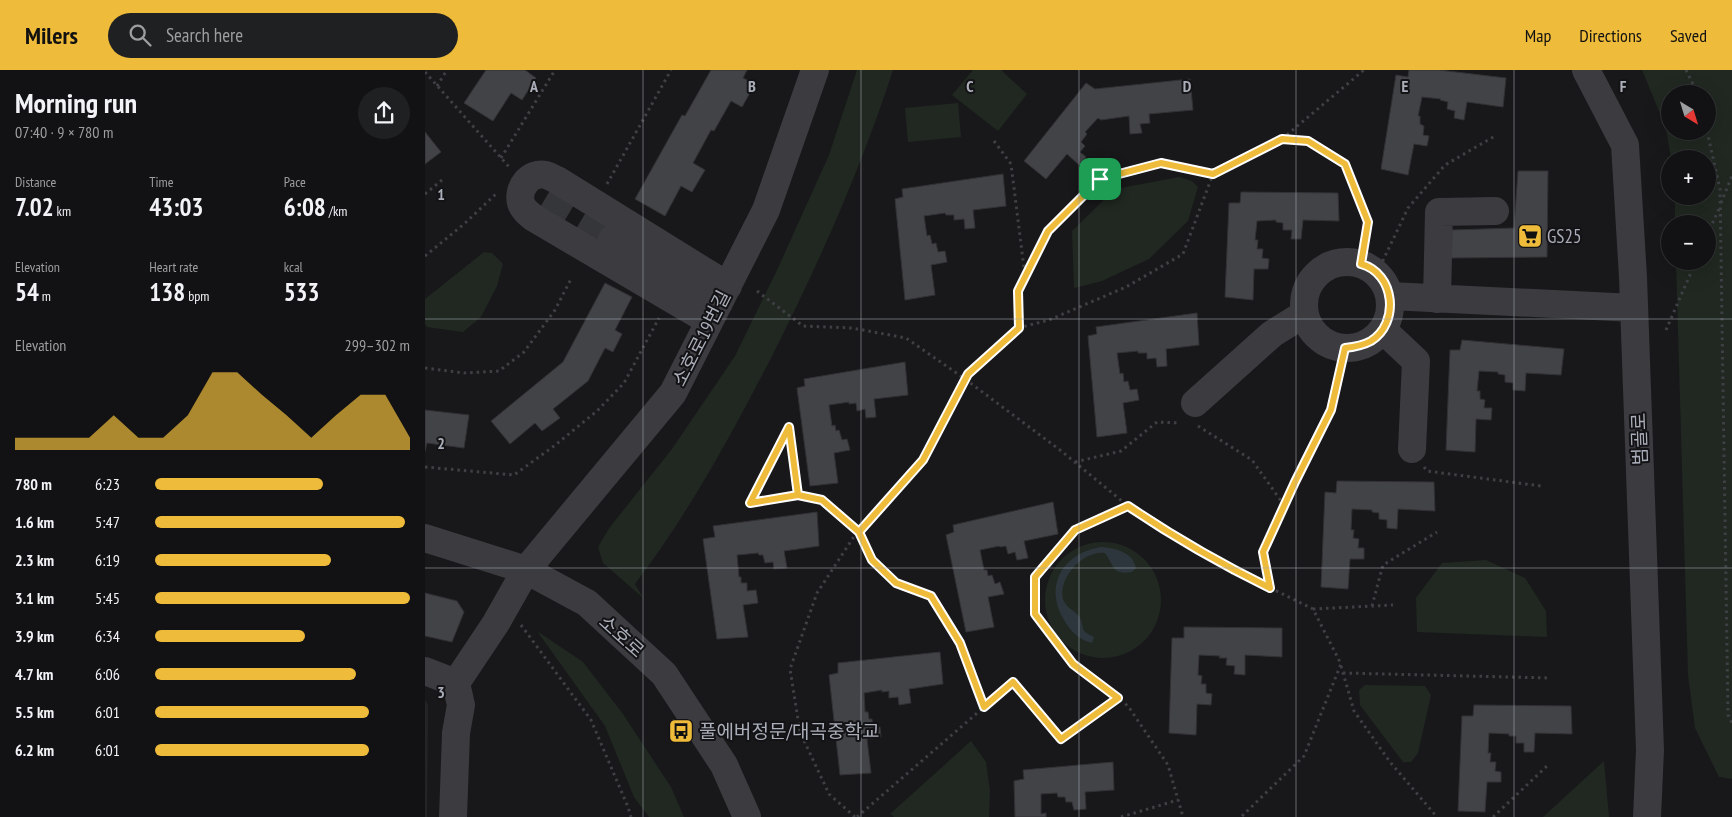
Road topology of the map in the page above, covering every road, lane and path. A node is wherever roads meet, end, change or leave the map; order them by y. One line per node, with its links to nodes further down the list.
1 (447, 70): 10 (path)
2 (555, 70): 14 (path)
3 (671, 70): 21 (path)
4 (815, 70): 35 (street, 소호로19번길)
5 (1364, 70): 11 (path)
6 (1586, 70): 36 (street, 범골로)
7 (1687, 70): 9 (path)
8 (425, 72): 10 (path)
9 (1694, 85)
10 (437, 86): 14 (path)
11 (1282, 139): 15 (path); 27 (path)
12 (1709, 140): 22 (path)
13 (994, 141): 29 (path)
14 (501, 158): 17 (path)
15 (1213, 174): 29 (path); 38 (path)
16 (1732, 176): 22 (path)
17 (530, 178): 21 (street); 33 (street)
18 (442, 180): 20 (path)
19 (501, 189): 26 (path)
20 (425, 194)
21 (595, 204): 35 (street)
22 (1720, 207): 24 (path); 68 (path)
23 (1495, 211): 34 (street)
24 (1716, 216)
25 (612, 239): 35 (street)
26 (425, 256)
27 (1361, 264): 32 (street); 37 (street)
28 (1692, 270): 40 (path)
29 (1025, 276): 38 (path)
30 (571, 279): 42 (path)
31 (757, 291): 43 (path)
32 (1390, 296): 34 (street); 39 (street)
33 (670, 298): 35 (street); 47 (path)
34 (1437, 299): 36 (street)
35 (719, 303): 55 (street, 소호로19번길)
36 (1634, 308): 80 (street, 범골로)
37 (1304, 314): 41 (street); 44 (street)
38 (1019, 328): 43 (path)
39 (1383, 330): 41 (street); 45 (street)
40 (1666, 330)
41 (1345, 348): 51 (path)
42 (425, 368)
43 (965, 379): 46 (path); 52 (path)
44 (1190, 416): 46 (path); 51 (path)
45 (1412, 450): 48 (path)
46 (1075, 462): 50 (path)
47 (425, 467)
48 (1541, 486)
49 (798, 495): 49 (path); 52 (path)
50 (1128, 506): 56 (path); 66 (path)
51 (1284, 506): 56 (path)
52 (859, 532): 67 (path); 74 (path)
53 (1437, 532): 58 (path)
54 (425, 538): 55 (street, 소호로)
55 (526, 570): 65 (street, 소호로19번길); 73 (street, 소호로)
56 (1270, 588): 59 (path)
57 (1393, 605): 58 (path)
58 (1371, 606): 59 (path)
59 (1313, 609): 61 (path)
60 (516, 618): 72 (path)
61 (1341, 664): 63 (path); 77 (path)
62 (425, 672): 65 (street)
63 (1343, 673): 64 (path); 78 (path)
64 (1550, 678)
65 (456, 683): 71 (street)
66 (1118, 698): 67 (path); 70 (path)
67 (984, 707): 74 (path)
68 (1732, 724)
69 (1547, 766): 79 (path)
70 (1178, 800): 75 (path); 76 (path)
71 (453, 817)
72 (631, 817)
73 (747, 817)
74 (856, 817)
75 (1121, 817)
76 (1183, 817)
77 (1241, 817)
78 (1437, 817)
79 (1493, 817)
80 (1647, 817)

